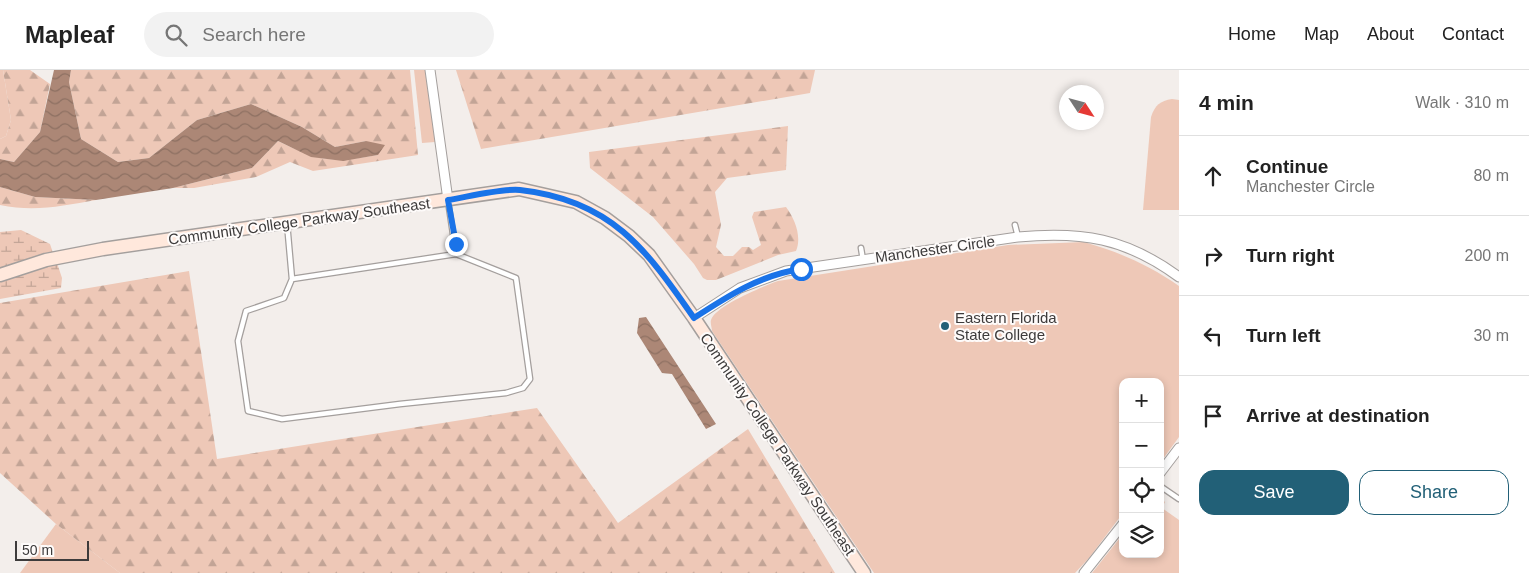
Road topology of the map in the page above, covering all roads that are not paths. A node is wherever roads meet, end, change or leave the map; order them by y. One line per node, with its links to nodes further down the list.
1 (430, 70): 2 (street)
2 (448, 200): 3 (street, Community College Parkway Southeast); 7 (lane); 12 (street, Community College Parkway Southeast)
3 (287, 223): 9 (street, Community College Parkway Southeast); 11 (lane)
4 (1015, 225): 5 (lane)
5 (1018, 237): 8 (street, Manchester Circle); 10 (street, Manchester Circle)
6 (861, 248): 8 (lane)
7 (456, 254): 11 (lane); 11 (lane)
8 (863, 260): 12 (street, Manchester Circle)
9 (0, 275)
10 (1179, 277)
11 (292, 279)
12 (694, 318): 18 (street, Community College Parkway Southeast)
13 (1177, 453): 14 (street)
14 (1164, 468)
15 (1164, 489): 16 (lane)
16 (1179, 500)
17 (1119, 529): 19 (street)
18 (864, 573)
19 (1084, 573)

